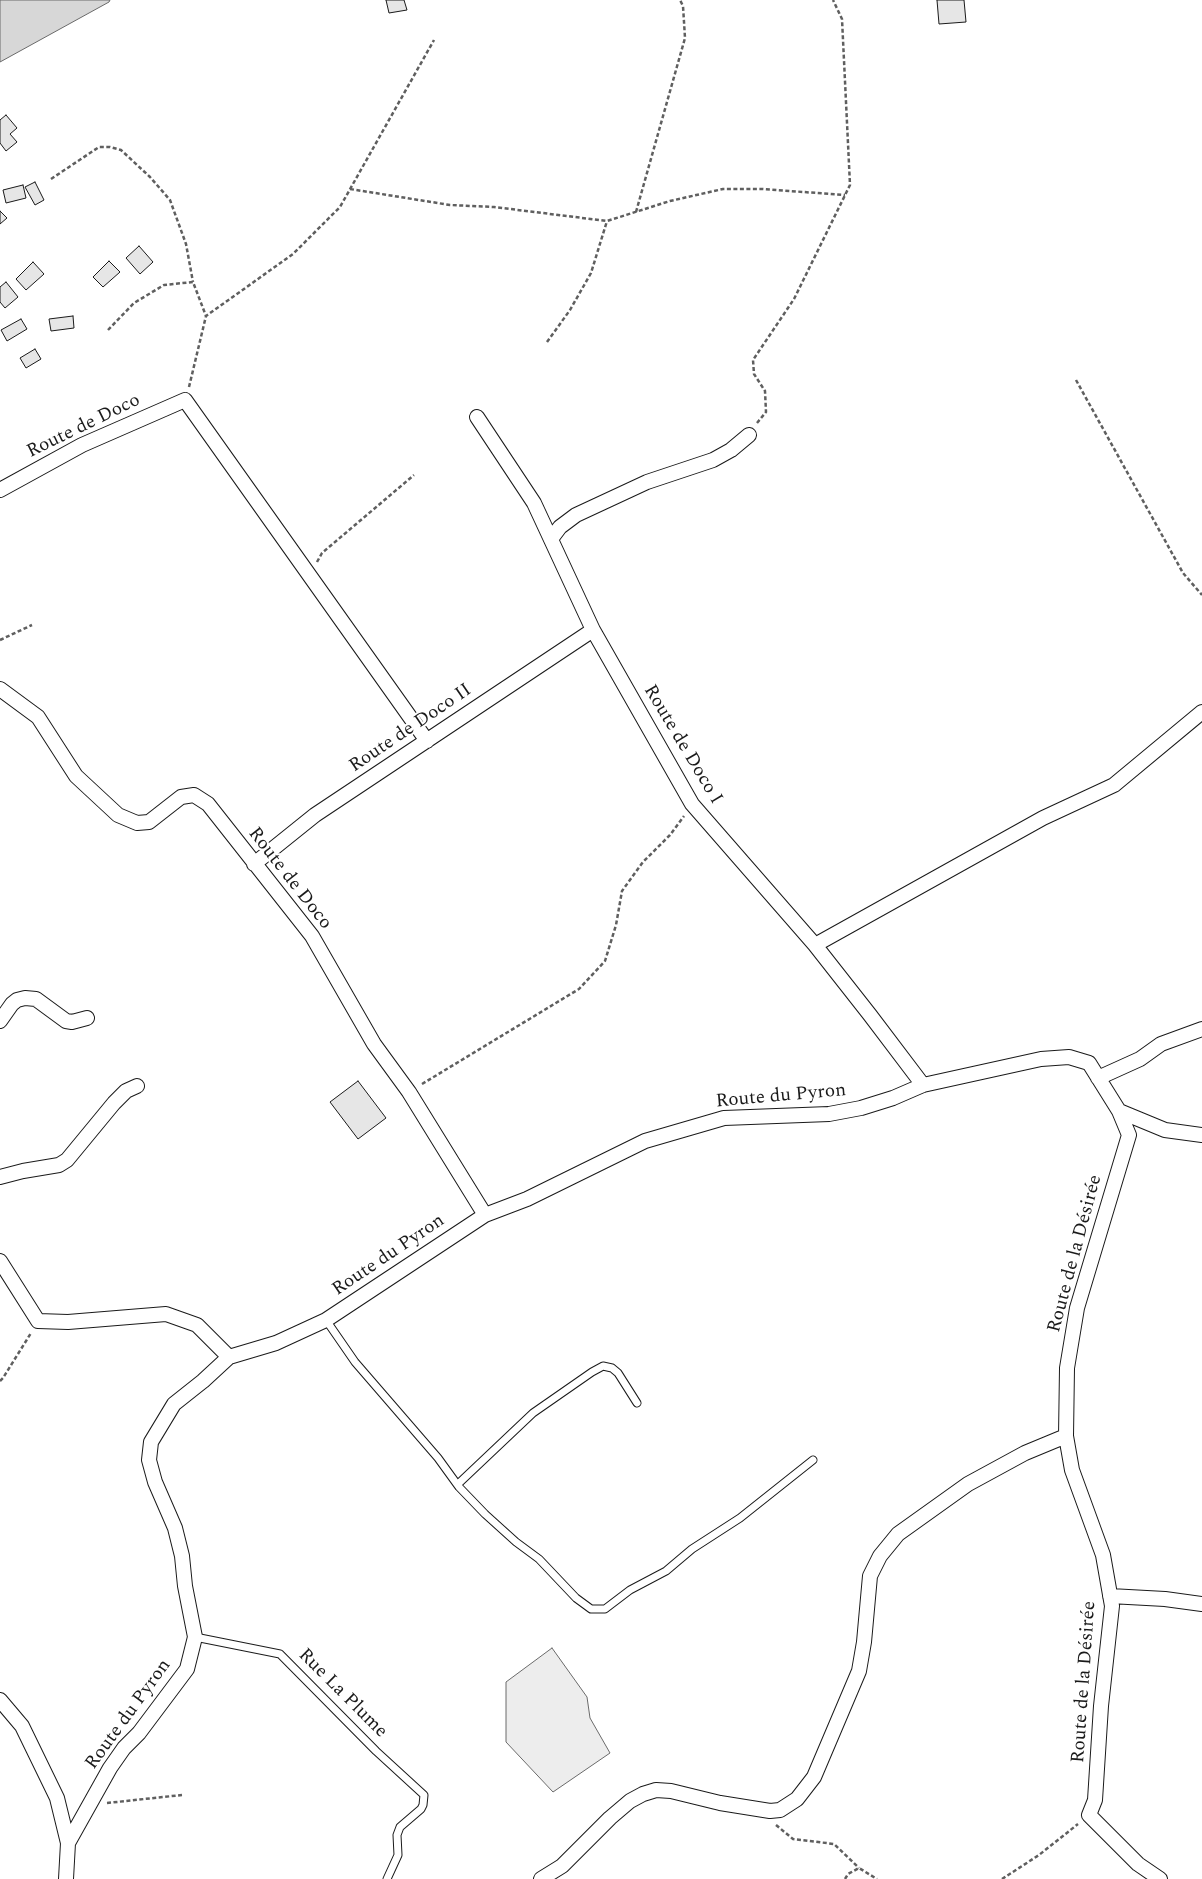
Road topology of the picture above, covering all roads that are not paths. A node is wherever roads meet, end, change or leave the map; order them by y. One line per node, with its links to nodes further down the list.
1 (477, 417): 4 (street, Route de Doco I)
2 (749, 435): 4 (street)
3 (0, 490): 8 (street, Route de Doco)
4 (551, 539): 5 (street, Route de Doco I)
5 (593, 630): 8 (street, Route de Doco II); 10 (street, Route de Doco I)
6 (0, 689): 9 (street, Route de Doco)
7 (1202, 712): 10 (street)
8 (427, 741): 9 (street, Route de Doco II)
9 (254, 864): 20 (street, Route de Doco)
10 (815, 945): 15 (street, Route de Doco I)
11 (87, 1018): 12 (street)
12 (0, 1021)
13 (1202, 1029): 14 (street)
14 (1098, 1078): 15 (street, Route du Pyron); 17 (street, Route du Pyron)
15 (923, 1085): 20 (street, Route du Pyron)
16 (137, 1086): 19 (street)
17 (1119, 1111): 18 (street); 25 (street, Route de la Désirée)
18 (1202, 1135)
19 (0, 1177)
20 (485, 1215): 22 (street, Route du Pyron)
21 (0, 1261): 23 (street)
22 (326, 1320): 23 (street, Route du Pyron); 27 (lane)
23 (228, 1357): 30 (street, Route du Pyron)
24 (637, 1403): 27 (lane)
25 (1066, 1436): 28 (street, Route de la Désirée); 35 (street)
26 (813, 1460): 27 (lane)
27 (458, 1484)
28 (1110, 1596): 29 (street); 36 (street, Route de la Désirée)
29 (1202, 1604)
30 (194, 1637): 32 (street, Route du Pyron); 34 (lane, Rue La Plume)
31 (0, 1700): 32 (street)
32 (68, 1843): 33 (street, Route du Pyron)
33 (66, 1879)
34 (387, 1879)
35 (541, 1879)
36 (1160, 1879)

